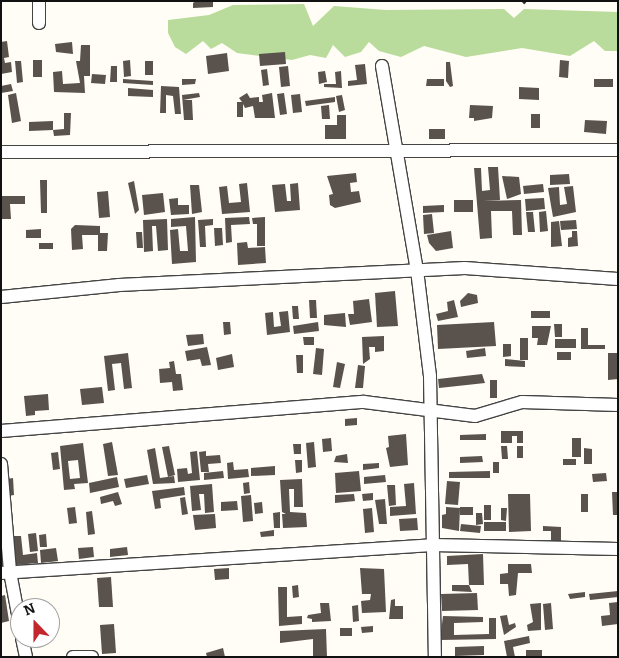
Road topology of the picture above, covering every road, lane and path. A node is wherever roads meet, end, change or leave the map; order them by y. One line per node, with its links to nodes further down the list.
1 (39, 1): 2 (street)
2 (39, 23)
3 (382, 66): 4 (street)
4 (398, 150): 5 (street); 6 (street); 7 (street)
5 (618, 150)
6 (1, 152)
7 (417, 270): 8 (street); 9 (street); 11 (street)
8 (618, 279)
9 (1, 297)
10 (618, 405): 11 (street)
11 (432, 410): 12 (street); 14 (street)
12 (1, 430)
13 (1, 464): 16 (street)
14 (432, 545): 15 (street); 16 (street); 20 (street)
15 (618, 549)
16 (6, 572): 17 (street)
17 (13, 598)
18 (73, 657): 19 (street)
19 (92, 657)
20 (435, 657)

